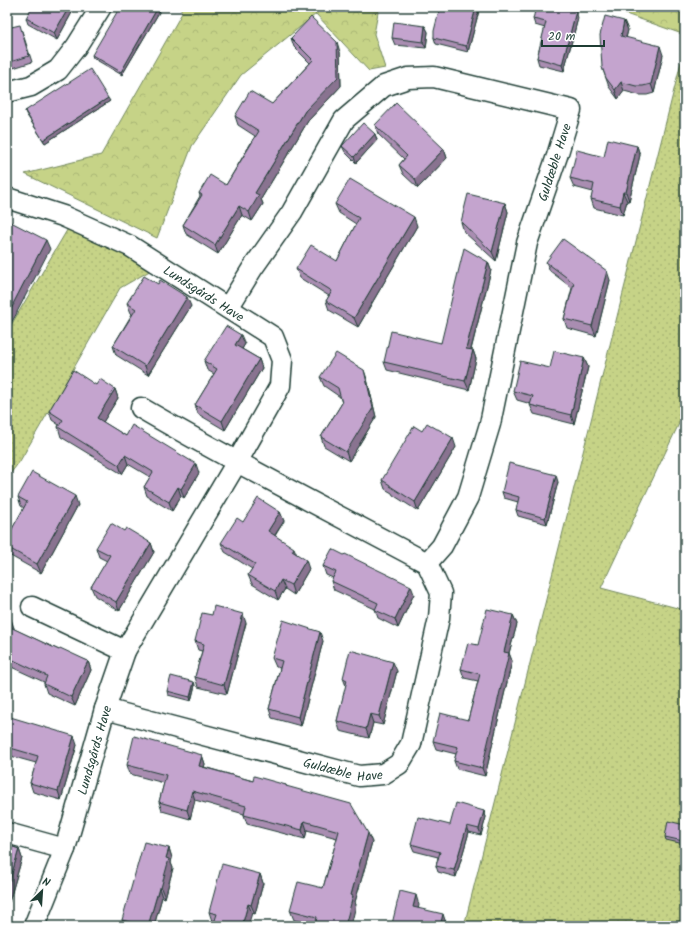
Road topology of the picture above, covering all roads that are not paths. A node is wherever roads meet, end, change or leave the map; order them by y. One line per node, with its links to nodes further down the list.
1 (101, 7): 2 (street)
2 (7, 92)
3 (7, 198): 4 (street, Lundsgårds Have)
4 (228, 308): 6 (street, Lundsgårds Have); 7 (street, Guldæble Have)
5 (141, 408): 6 (street)
6 (237, 462): 7 (street); 9 (street, Lundsgårds Have)
7 (427, 563): 10 (street, Guldæble Have)
8 (32, 607): 9 (street)
9 (125, 651): 10 (street, Lundsgårds Have)
10 (105, 709): 12 (street, Lundsgårds Have)
11 (7, 833): 12 (street)
12 (65, 849): 13 (street, Lundsgårds Have)
13 (38, 925)

